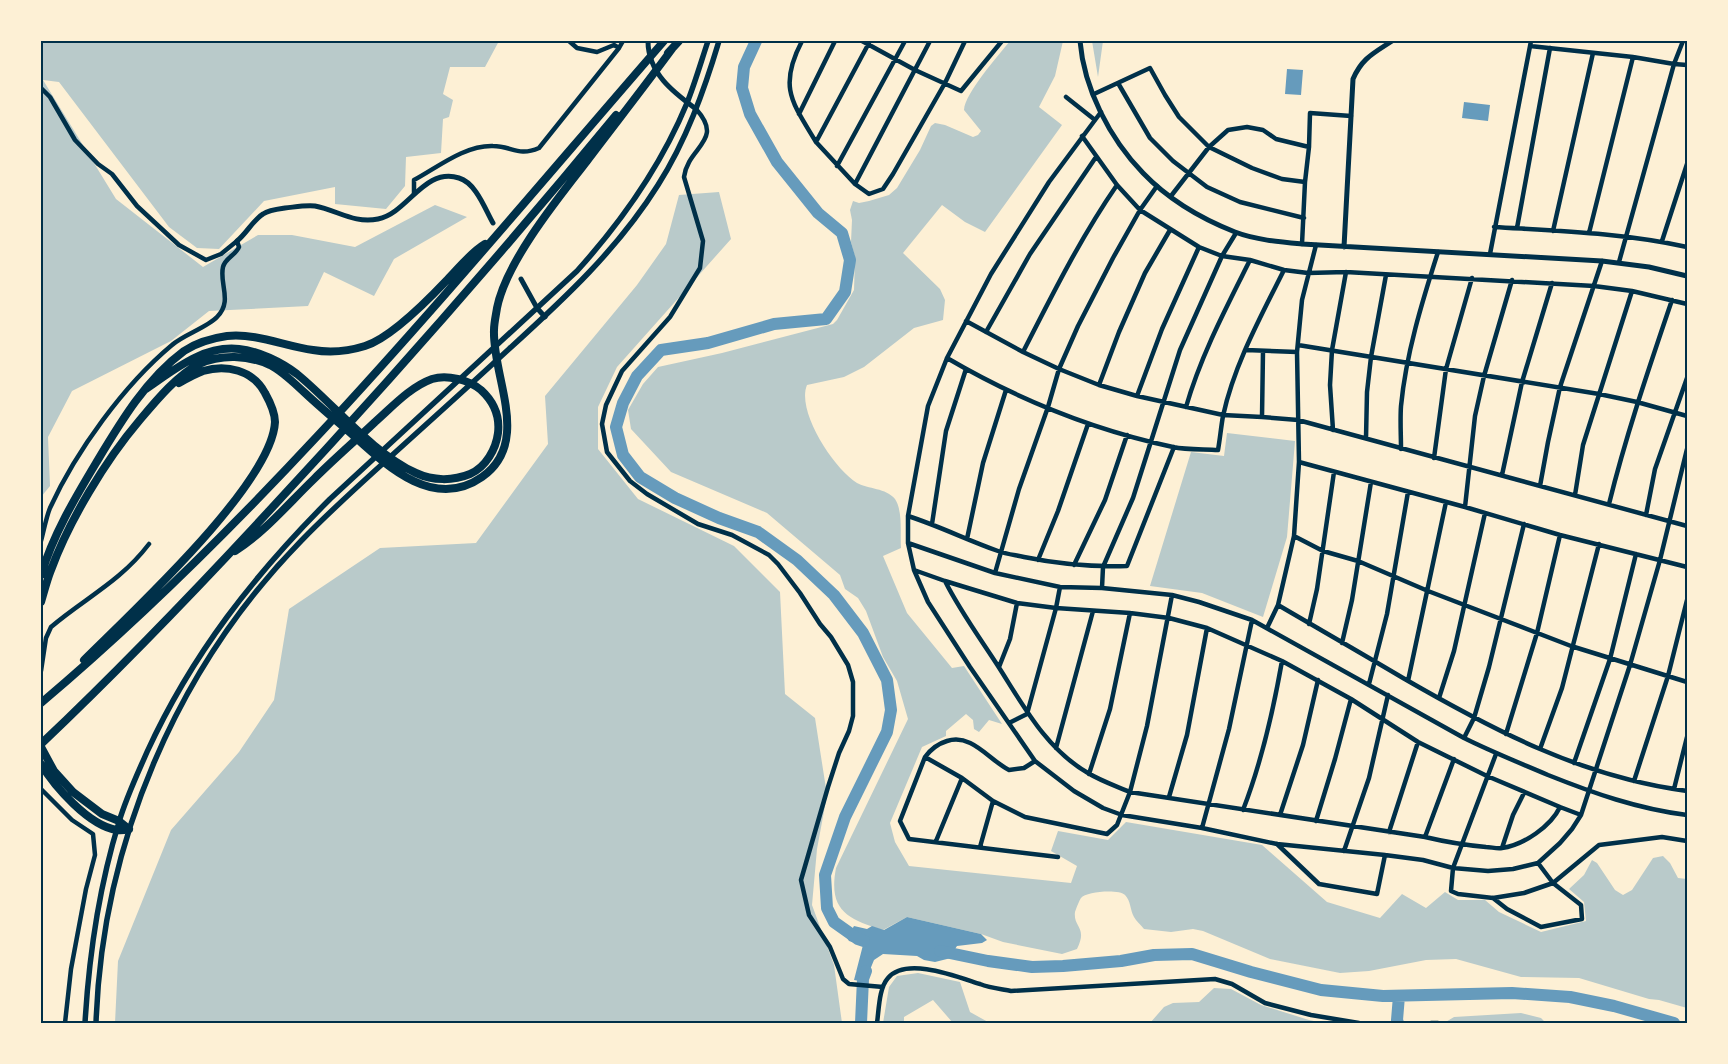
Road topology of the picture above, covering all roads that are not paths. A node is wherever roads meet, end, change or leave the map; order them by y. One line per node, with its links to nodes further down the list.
1 (569, 41): 20 (street)
2 (623, 41): 20 (street)
3 (648, 41): 34 (street)
4 (664, 41): 65 (highway)
5 (679, 41): 31 (highway)
6 (708, 41): 34 (main road)
7 (719, 41): 35 (main road)
8 (802, 41): 37 (street)
9 (835, 41): 37 (street)
10 (862, 41): 18 (street)
11 (905, 41): 24 (street)
12 (930, 41): 27 (street)
13 (965, 41): 28 (street)
14 (1002, 41): 28 (street)
15 (1080, 41): 32 (street)
16 (1392, 41): 38 (street)
17 (1682, 41): 25 (street)
18 (869, 43): 24 (street); 41 (street)
19 (1531, 44): 21 (street); 57 (street)
20 (620, 48): 52 (street)
21 (1550, 48): 22 (street); 58 (street)
22 (1593, 53): 23 (street); 60 (street)
23 (1633, 57): 25 (street); 62 (street)
24 (896, 59): 27 (street); 46 (street)
25 (1674, 64): 26 (street); 63 (street)
26 (1687, 65)
27 (916, 70): 28 (street); 49 (street)
28 (945, 83): 49 (street)
29 (1118, 83): 32 (street); 43 (street); 47 (street)
30 (41, 88): 64 (street)
31 (638, 91): 138 (highway); 166 (highway)
32 (1094, 94): 36 (street)
33 (1066, 98): 39 (street)
34 (687, 102): 35 (street); 92 (main road)
35 (696, 109): 93 (main road); 274 (street)
36 (1101, 112): 39 (street); 51 (street)
37 (799, 114): 41 (street)
38 (1351, 116): 42 (street); 70 (street)
39 (1094, 120): 40 (street)
40 (1082, 136): 44 (street); 94 (street)
41 (816, 142): 46 (street)
42 (1309, 146): 43 (street); 48 (street)
43 (1209, 147): 47 (street); 48 (street)
44 (1096, 157): 50 (street); 95 (street)
45 (1687, 164): 66 (street)
46 (837, 166): 49 (street)
47 (1189, 173): 53 (street); 55 (street)
48 (1305, 182): 55 (street)
49 (855, 184)
50 (1117, 185): 54 (street); 100 (street)
51 (1157, 186): 53 (street); 54 (street)
52 (414, 194): 56 (street); 64 (street)
53 (1171, 196): 61 (street)
54 (1140, 210): 59 (street); 107 (street)
55 (1304, 218): 67 (street)
56 (493, 223)
57 (1494, 227): 58 (street); 73 (street)
58 (1517, 228): 60 (street)
59 (1170, 230): 69 (street); 111 (street)
60 (1553, 231): 62 (street)
61 (1236, 232): 67 (street); 74 (street)
62 (1589, 233): 63 (street)
63 (1625, 236): 66 (street); 77 (street)
64 (237, 241): 159 (street)
65 (491, 241): 114 (highway); 205 (highway)
66 (1662, 241): 71 (street)
67 (1302, 244): 68 (street)
68 (1316, 245): 70 (street); 80 (street)
69 (1199, 247): 74 (street); 117 (street)
70 (1344, 247): 72 (street)
71 (1687, 247)
72 (1438, 252): 73 (street); 83 (street)
73 (1490, 254): 76 (street)
74 (1222, 256): 75 (street); 118 (street)
75 (1250, 260): 78 (street); 122 (street)
76 (1602, 260): 77 (street); 88 (street)
77 (1619, 262): 82 (street)
78 (1284, 270): 80 (street); 97 (street)
79 (1346, 272): 80 (street); 81 (street); 98 (street)
80 (1308, 273): 96 (street)
81 (1386, 275): 83 (street); 102 (street)
82 (1687, 276)
83 (1430, 278): 84 (street); 104 (street)
84 (1472, 278): 86 (street); 106 (street)
85 (521, 279): 92 (street)
86 (1512, 280): 87 (street); 108 (street)
87 (1552, 283): 88 (street); 110 (street)
88 (1594, 286): 89 (street); 113 (street)
89 (1632, 291): 90 (street); 116 (street)
90 (1672, 300): 91 (street); 119 (street)
91 (1687, 304)
92 (537, 308): 93 (street); 253 (main road)
93 (545, 317): 257 (main road)
94 (966, 321): 95 (street); 103 (street)
95 (986, 332): 100 (street)
96 (1298, 346): 98 (street); 101 (street)
97 (1246, 350): 99 (street); 124 (street)
98 (1332, 350): 102 (street); 129 (street)
99 (1263, 351): 101 (street); 125 (street)
100 (1023, 352): 107 (street)
101 (1297, 352): 127 (street)
102 (1371, 357): 104 (street); 131 (street)
103 (947, 358): 105 (street); 150 (street)
104 (1408, 364): 106 (street); 134 (street)
105 (966, 369): 115 (street); 153 (street)
106 (1446, 369): 108 (street); 136 (street)
107 (1059, 370): 111 (street); 121 (street)
108 (1484, 376): 110 (street); 139 (street)
109 (1687, 378): 123 (street)
110 (1522, 382): 113 (street); 141 (street)
111 (1099, 385): 117 (street)
112 (170, 387): 120 (highway); 183 (highway); 205 (highway)
113 (1560, 388): 116 (street); 143 (street)
114 (146, 389): 120 (highway); 175 (highway)
115 (1006, 390): 121 (street); 158 (street)
116 (1600, 394): 119 (street); 145 (street)
117 (1137, 396): 118 (street)
118 (1163, 402): 122 (street); 132 (street)
119 (1637, 402): 123 (street); 147 (street)
120 (325, 406): 138 (highway)
121 (1048, 407): 128 (street); 164 (street)
122 (1186, 407): 124 (street)
123 (1675, 412): 126 (street); 151 (street)
124 (1223, 415): 125 (street); 133 (street)
125 (1262, 416): 127 (street)
126 (1687, 416)
127 (1298, 420): 129 (street); 137 (street)
128 (1088, 424): 130 (street); 167 (street)
129 (1333, 430): 131 (street)
130 (1128, 435): 132 (street); 170 (street)
131 (1366, 438): 134 (street)
132 (1152, 441): 133 (street); 171 (street)
133 (1174, 447): 171 (street)
134 (1401, 449): 136 (street)
135 (1687, 449): 152 (street)
136 (1434, 458): 139 (street)
137 (1299, 462): 140 (street); 157 (street)
138 (397, 467): 166 (highway)
139 (1470, 467): 141 (street); 148 (street)
140 (1334, 472): 142 (street); 163 (street)
141 (1502, 475): 143 (street)
142 (1370, 482): 144 (street); 169 (street)
143 (1540, 486): 145 (street)
144 (1408, 492): 146 (street); 176 (street)
145 (1575, 495): 147 (street)
146 (1446, 502): 148 (street); 180 (street)
147 (1609, 504): 151 (street)
148 (1465, 507): 149 (street)
149 (1486, 513): 154 (street); 186 (street)
150 (908, 516): 153 (street); 161 (street)
151 (1646, 516): 152 (street)
152 (1670, 522): 155 (street); 168 (street)
153 (932, 524): 158 (street)
154 (1524, 524): 156 (street); 191 (street)
155 (1687, 526)
156 (1560, 535): 162 (street); 196 (street)
157 (1294, 536): 163 (street); 185 (street)
158 (967, 539): 164 (street)
159 (41, 540)
160 (149, 544): 206 (street)
161 (908, 544): 173 (street); 174 (street)
162 (1599, 544): 165 (street); 199 (street)
163 (1323, 551): 169 (street); 193 (street)
164 (1000, 552): 167 (street); 174 (street)
165 (1636, 554): 168 (street); 200 (street)
166 (226, 556): 224 (highway)
167 (1038, 560): 170 (street)
168 (1660, 560): 172 (street); 203 (street)
169 (1358, 561): 176 (street); 197 (street)
170 (1074, 565): 171 (street)
171 (1103, 567): 179 (street)
172 (1687, 567)
173 (914, 570): 177 (street); 219 (street)
174 (995, 573): 178 (street)
175 (41, 575)
176 (1393, 576): 180 (street); 202 (street)
177 (946, 581): 184 (street); 204 (street)
178 (1060, 587): 179 (street); 187 (street)
179 (1102, 588): 181 (street)
180 (1428, 591): 186 (street); 209 (street)
181 (1172, 595): 190 (street); 192 (street)
182 (1687, 600): 207 (street)
183 (41, 602)
184 (1017, 603): 187 (street); 204 (street)
185 (1278, 605): 193 (street); 195 (street)
186 (1464, 605): 191 (street); 213 (street)
187 (1056, 608): 188 (street); 216 (street)
188 (1093, 611): 189 (street); 225 (street)
189 (1130, 613): 190 (street); 234 (street)
190 (1169, 618): 194 (street); 242 (street)
191 (1500, 619): 196 (street); 217 (street)
192 (1252, 620): 195 (street); 198 (street)
193 (1309, 624): 197 (street)
194 (1208, 628): 198 (street); 244 (street)
195 (1267, 628): 211 (street)
196 (1537, 633): 199 (street); 220 (street)
197 (1342, 643): 202 (street)
198 (1247, 645): 201 (street); 246 (street)
199 (1571, 646): 200 (street); 226 (street)
200 (1610, 659): 203 (street); 231 (street)
201 (1282, 661): 208 (street); 248 (street)
202 (1375, 661): 209 (street); 211 (street)
203 (1630, 665): 207 (street); 233 (street)
204 (999, 667): 216 (street)
205 (79, 669): 215 (highway)
206 (41, 671)
207 (1668, 676): 210 (street); 237 (street)
208 (1318, 680): 214 (street); 250 (street)
209 (1408, 681): 213 (street)
210 (1687, 682)
211 (1369, 684): 212 (street)
212 (1388, 695): 218 (street); 222 (street)
213 (1439, 698): 217 (street)
214 (1351, 699): 218 (street); 254 (street)
215 (41, 703)
216 (1027, 714): 219 (street); 225 (street)
217 (1474, 718): 220 (street); 222 (street)
218 (1383, 721): 223 (street); 255 (street)
219 (1009, 723): 230 (street)
220 (1506, 734): 226 (street)
221 (1687, 736): 239 (street)
222 (1464, 738): 227 (street)
223 (1418, 742): 229 (street); 259 (street)
224 (41, 746): 253 (highway)
225 (1056, 748): 234 (street)
226 (1540, 750): 231 (street)
227 (1496, 754): 235 (street); 240 (street)
228 (925, 757): 230 (street); 236 (street); 261 (street)
229 (1454, 760): 235 (street); 260 (street)
230 (1036, 761): 249 (street)
231 (1574, 763): 233 (street)
232 (41, 764): 258 (highway)
233 (1595, 771): 237 (street); 240 (street)
234 (1088, 774): 242 (street)
235 (1487, 776): 243 (street); 264 (street)
236 (962, 778): 245 (street); 261 (street)
237 (1634, 781): 239 (street)
238 (41, 789): 275 (street)
239 (1674, 789): 241 (street)
240 (1588, 791): 251 (street); 252 (street)
241 (1687, 791)
242 (1130, 792): 244 (street); 249 (street)
243 (1524, 793): 247 (street); 266 (street)
244 (1169, 797): 246 (street)
245 (993, 801): 249 (street); 265 (street)
246 (1209, 804): 248 (street); 256 (street)
247 (1560, 807): 251 (street); 266 (street)
248 (1243, 810): 250 (street)
249 (1122, 815): 256 (street)
250 (1280, 815): 254 (street)
251 (1581, 815): 270 (street)
252 (1687, 815)
253 (119, 821): 257 (highway); 258 (main road)
254 (1316, 821): 255 (street)
255 (1353, 826): 259 (street); 267 (street)
256 (1202, 828): 263 (street)
257 (129, 829): 258 (highway); 277 (main road)
258 (117, 830): 276 (main road)
259 (1389, 832): 260 (street)
260 (1425, 837): 264 (street)
261 (936, 841): 265 (street)
262 (1687, 841): 272 (street)
263 (1278, 844): 267 (street); 268 (street)
264 (1462, 846): 266 (street); 271 (street)
265 (980, 847): 269 (street)
266 (1502, 848)
267 (1344, 851): 268 (street)
268 (1385, 855): 271 (street)
269 (1058, 857)
270 (1538, 863): 271 (street); 272 (street)
271 (1454, 868): 273 (street)
272 (1553, 883): 273 (street); 273 (street)
273 (1493, 898)
274 (883, 987): 278 (street); 279 (street)
275 (64, 1023)
276 (85, 1023)
277 (96, 1023)
278 (877, 1023)
279 (1359, 1023)
280 (1432, 1023): 281 (street)
281 (1438, 1023)

